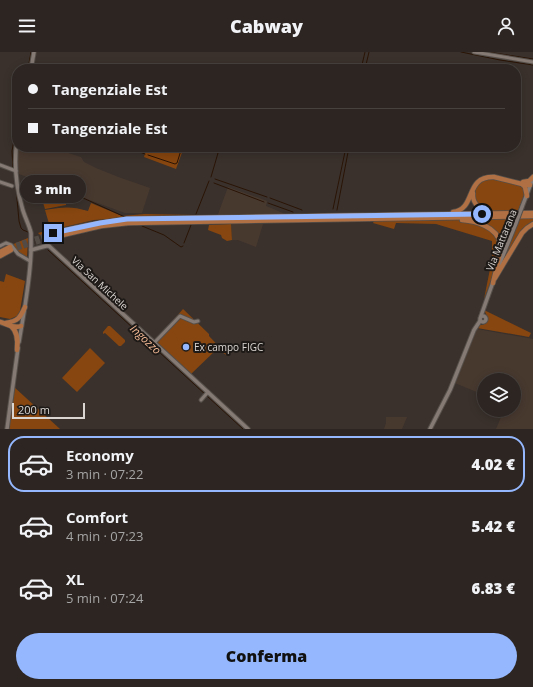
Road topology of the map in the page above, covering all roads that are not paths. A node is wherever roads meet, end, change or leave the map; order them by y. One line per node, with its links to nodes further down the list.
1 (34, 52): 4 (street)
2 (474, 52): 3 (street)
3 (533, 62)
4 (32, 64)
5 (15, 152): 7 (street)
6 (0, 165): 7 (street)
7 (14, 171): 23 (street)
8 (533, 177): 11 (highway)
9 (0, 182): 12 (street)
10 (519, 182): 11 (highway); 13 (highway); 14 (highway)
11 (528, 184): 14 (street, Via Mattarana)
12 (12, 186)
13 (473, 191): 16 (highway); 17 (highway)
14 (526, 196): 26 (street, Via Mattarana, bridge)
15 (533, 212): 16 (highway)
16 (491, 213): 17 (highway)
17 (435, 214): 19 (highway)
18 (533, 216): 19 (highway)
19 (442, 218): 26 (highway)
20 (533, 224): 26 (highway)
21 (0, 246): 25 (street)
22 (11, 249): 24 (highway)
23 (30, 250): 25 (street); 32 (street, Via San Michele)
24 (1, 254)
25 (30, 261): 27 (street)
26 (493, 283): 38 (street, Via Mattarana)
27 (25, 307): 30 (highway); 31 (street)
28 (198, 321): 32 (street)
29 (0, 322): 30 (highway)
30 (10, 324): 31 (highway); 33 (highway)
31 (21, 326): 33 (street)
32 (154, 343): 34 (street, Via San Michele)
33 (17, 350): 36 (street)
34 (206, 394): 35 (street); 37 (street, Via San Michele)
35 (201, 400)
36 (6, 429)
37 (248, 429)
38 (430, 429)

